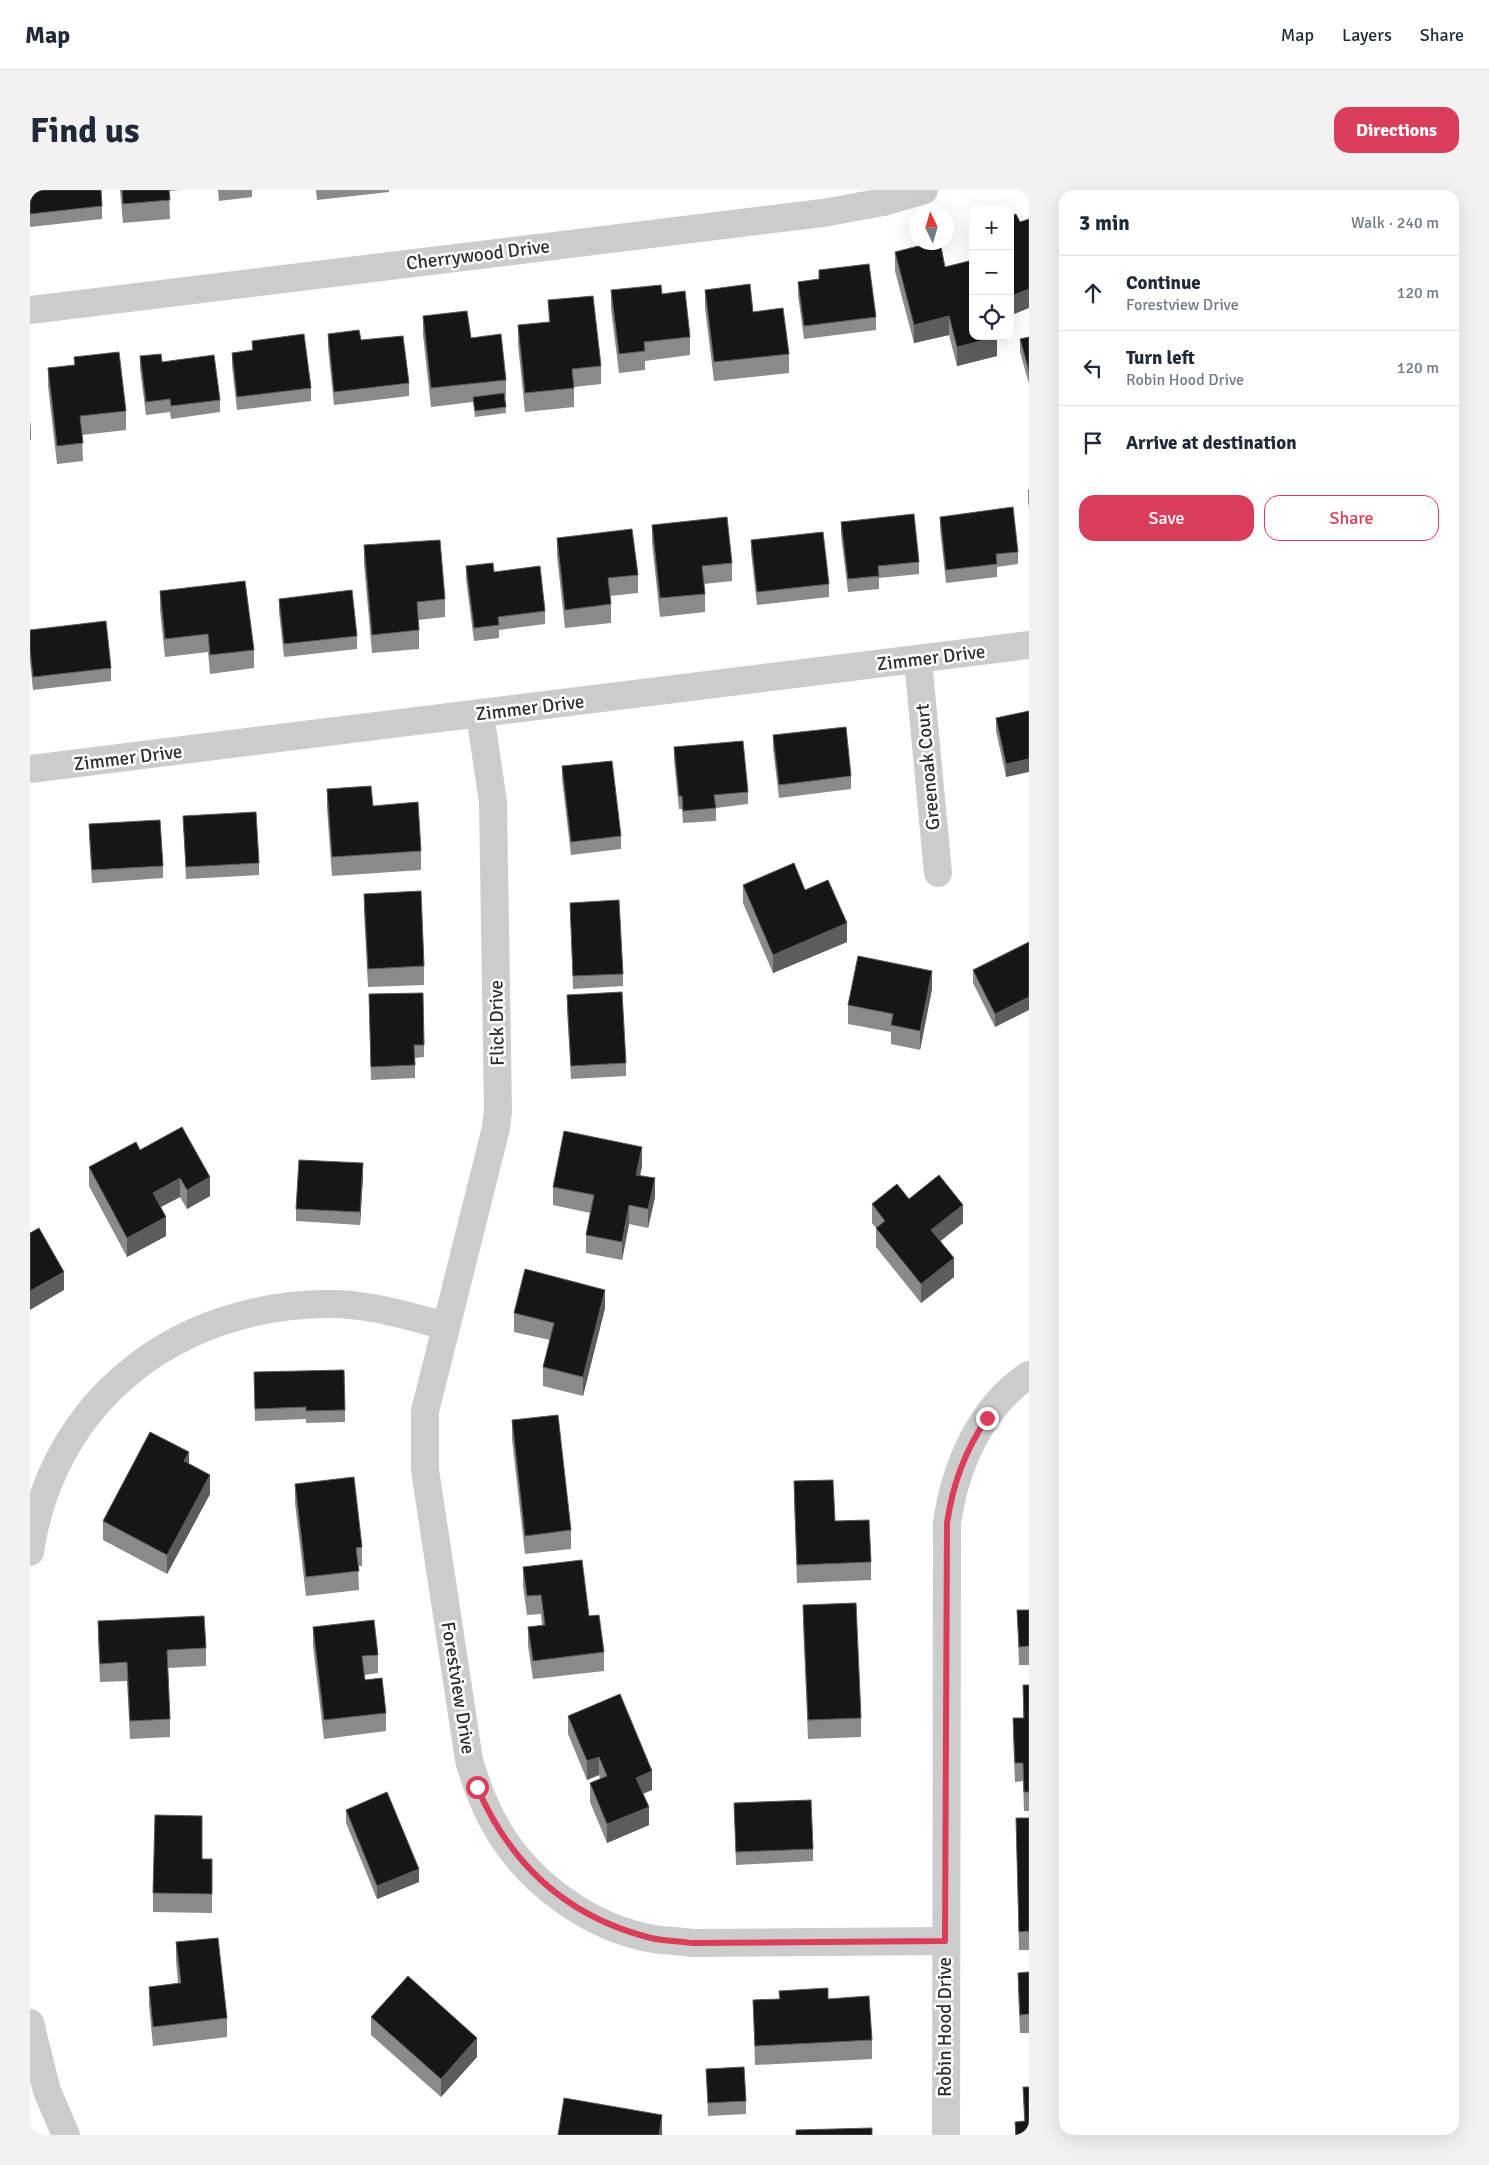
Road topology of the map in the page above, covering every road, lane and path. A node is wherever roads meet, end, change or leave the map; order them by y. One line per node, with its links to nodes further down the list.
1 (924, 190): 2 (street, Cherrywood Drive)
2 (30, 310)
3 (1029, 645): 4 (street, Zimmer Drive)
4 (918, 660): 5 (street, Zimmer Drive); 7 (street, Greenoak Court)
5 (480, 714): 6 (street, Zimmer Drive); 8 (street, Flick Drive)
6 (30, 770)
7 (938, 873)
8 (446, 1326): 10 (street); 11 (street, Forestview Drive)
9 (1029, 1375): 11 (street, Robin Hood Drive)
10 (30, 1552)
11 (945, 1941): 14 (street, Robin Hood Drive)
12 (31, 2035): 13 (street)
13 (66, 2135)
14 (946, 2135)

